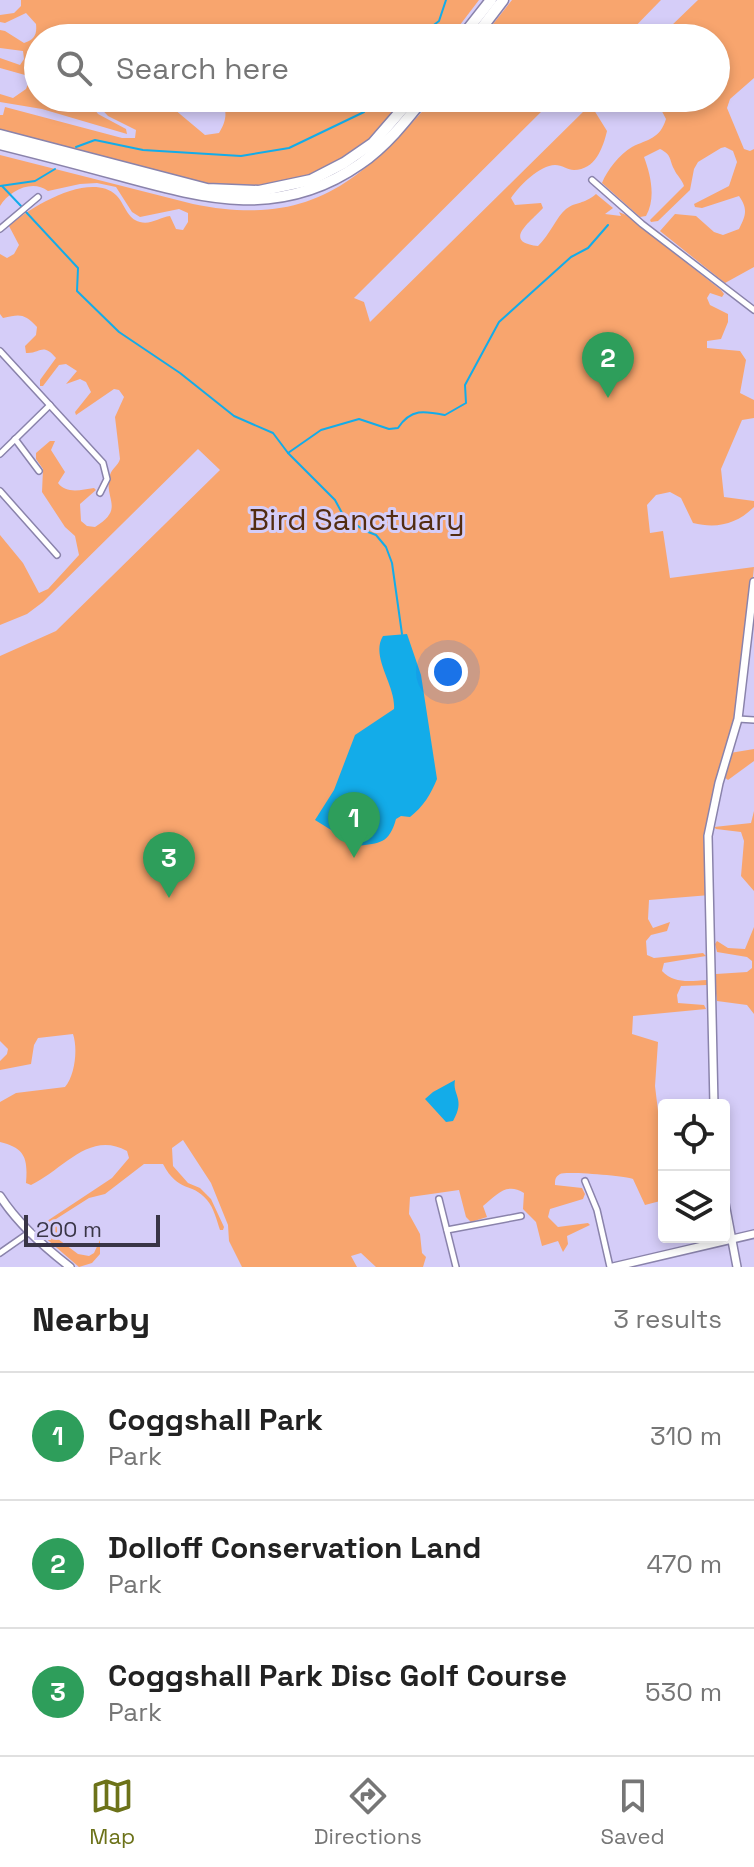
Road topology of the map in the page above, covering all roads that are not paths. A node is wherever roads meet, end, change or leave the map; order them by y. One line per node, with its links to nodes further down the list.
1 (491, 0): 3 (highway)
2 (503, 0): 4 (highway)
3 (472, 24)
4 (485, 24)
5 (400, 112): 7 (highway)
6 (412, 112): 8 (highway)
7 (0, 135)
8 (0, 144)
9 (592, 180): 12 (street)
10 (38, 197): 11 (street)
11 (0, 229)
12 (754, 310)
13 (0, 351): 14 (street)
14 (50, 405): 15 (street); 19 (street)
15 (15, 439): 16 (street); 17 (street)
16 (0, 454)
17 (39, 471)
18 (0, 491): 20 (street)
19 (100, 493)
20 (57, 555)
21 (754, 582): 22 (main road)
22 (738, 719): 23 (street); 24 (main road)
23 (754, 720)
24 (714, 1099)
25 (585, 1181): 37 (street)
26 (0, 1196): 31 (main road)
27 (439, 1199): 30 (street)
28 (521, 1216): 30 (street)
29 (730, 1225): 33 (main road)
30 (447, 1230): 36 (street)
31 (30, 1232): 34 (street); 35 (main road)
32 (754, 1234): 33 (main road)
33 (733, 1239): 37 (main road); 38 (main road)
34 (0, 1253)
35 (70, 1267)
36 (456, 1267)
37 (612, 1267)
38 (737, 1267)

